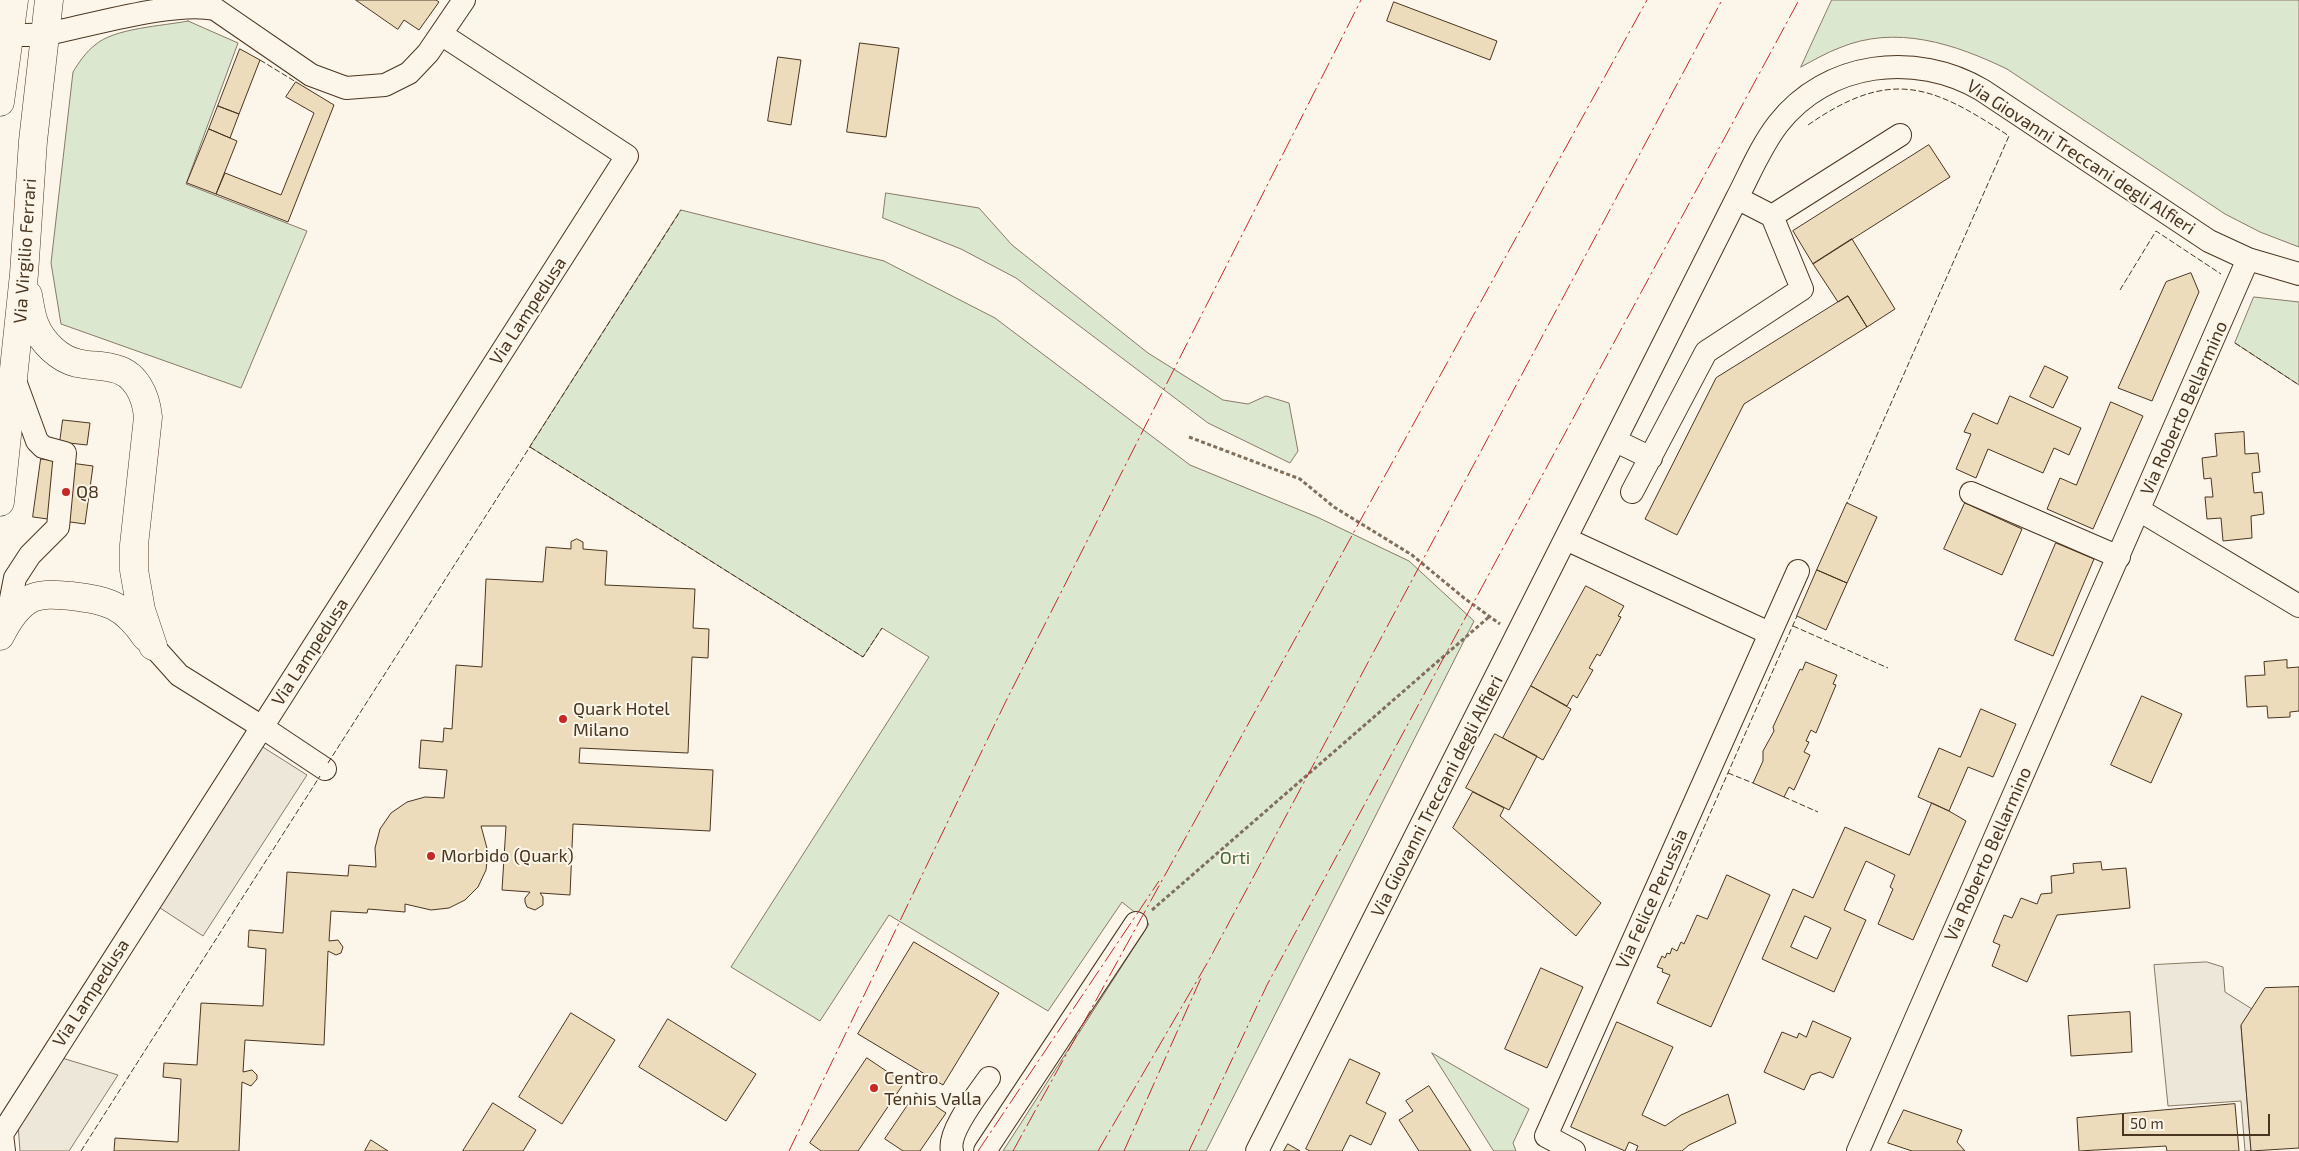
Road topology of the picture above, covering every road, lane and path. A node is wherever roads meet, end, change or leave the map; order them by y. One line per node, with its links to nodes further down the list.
1 (14, 0): 6 (main road)
2 (49, 0): 4 (main road, Via Virgilio Ferrari)
3 (464, 0): 5 (street)
4 (45, 34): 5 (street); 6 (street); 12 (main road, Via Virgilio Ferrari)
5 (441, 34): 31 (street, Via Lampedusa)
6 (5, 36): 7 (main road)
7 (0, 102)
8 (1900, 135): 10 (street)
9 (1737, 198): 10 (street); 11 (street, Via Giovanni Treccani degli Alfieri); 16 (street, Via Giovanni Treccani degli Alfieri)
10 (1772, 216): 17 (street)
11 (2248, 259): 13 (street, Via Giovanni Treccani degli Alfieri); 21 (street, Via Roberto Bellarmino)
12 (24, 274): 14 (main road, Via Virgilio Ferrari); 30 (main road)
13 (2299, 274)
14 (14, 378): 20 (main road, Via Virgilio Ferrari); 28 (street)
15 (1189, 437): 26 (path)
16 (1616, 441): 17 (street); 22 (street, Via Giovanni Treccani degli Alfieri)
17 (1651, 458): 18 (street)
18 (1632, 492)
19 (1971, 493): 23 (street)
20 (0, 502)
21 (2139, 510): 23 (street, Via Roberto Bellarmino); 25 (street)
22 (1566, 539): 29 (street); 38 (street, Via Giovanni Treccani degli Alfieri)
23 (2119, 557): 40 (street, Via Roberto Bellarmino)
24 (1798, 571): 29 (street, Via Felice Perussia)
25 (2299, 606)
26 (1490, 616): 27 (path); 33 (path)
27 (1501, 624)
28 (3, 631): 30 (main road)
29 (1769, 633): 39 (street, Via Felice Perussia)
30 (153, 646): 31 (street)
31 (262, 727): 32 (street); 35 (street, Via Lampedusa)
32 (325, 769)
33 (1136, 923): 37 (street)
34 (989, 1078): 36 (street)
35 (4, 1151)
36 (952, 1151)
37 (985, 1151)
38 (1257, 1151)
39 (1574, 1151)
40 (1858, 1151)

